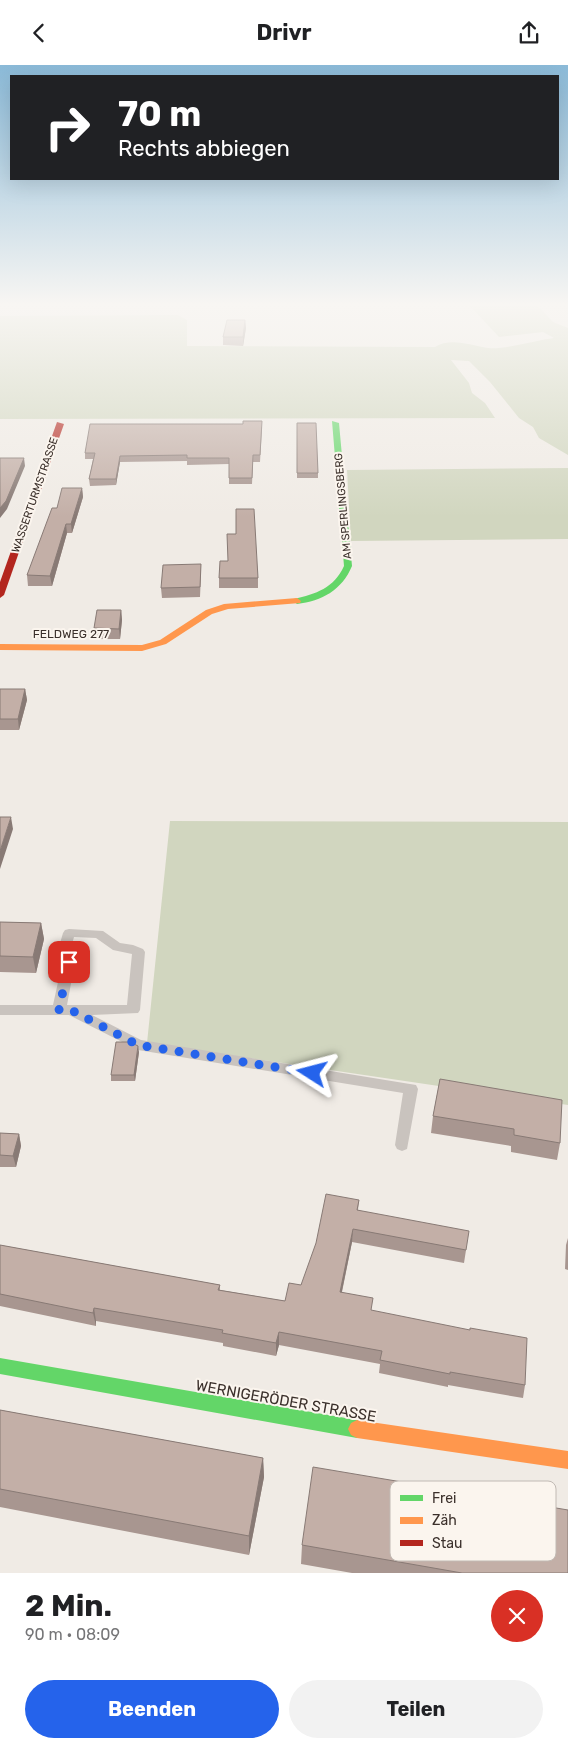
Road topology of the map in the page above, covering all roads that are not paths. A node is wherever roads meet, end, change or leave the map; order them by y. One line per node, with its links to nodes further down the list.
1 (335, 423): 5 (street, AM SPERLINGSBERG)
2 (60, 424): 3 (street, WASSERTURMSTRASSE)
3 (0, 595)
4 (0, 647): 5 (street, FELDWEG 277)
5 (142, 648)
6 (0, 1010): 7 (lane)
7 (65, 1010): 7 (lane); 8 (lane)
8 (402, 1145)
9 (0, 1366): 10 (street, WERNIGERÖDER STRASSE)
10 (568, 1460)

